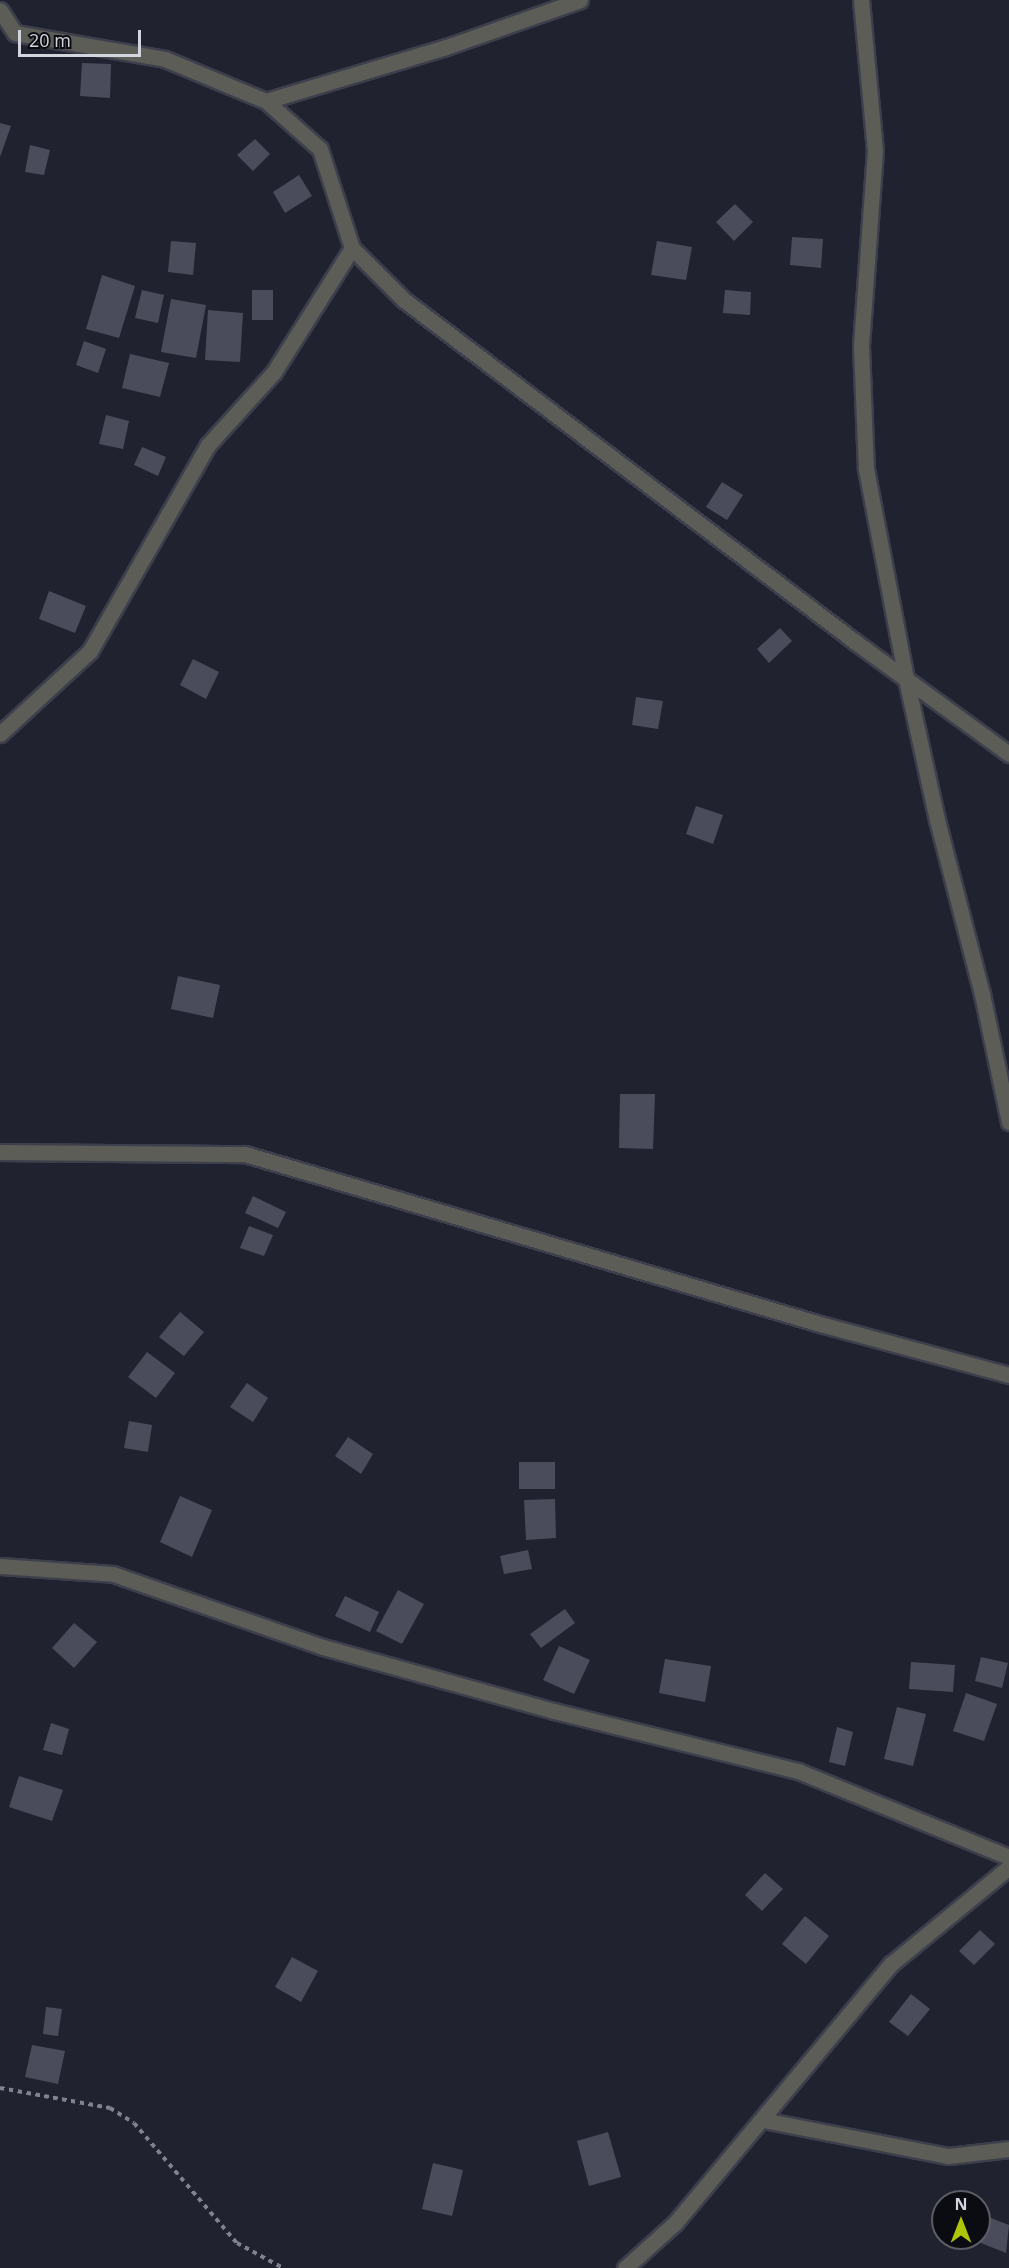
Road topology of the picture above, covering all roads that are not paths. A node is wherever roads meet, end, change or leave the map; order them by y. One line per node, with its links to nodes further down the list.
1 (580, 0): 4 (street)
2 (861, 0): 6 (street)
3 (0, 10): 4 (street)
4 (266, 100): 5 (street)
5 (352, 248): 6 (street); 7 (street)
6 (906, 679): 8 (street); 9 (street)
7 (0, 734)
8 (1009, 754)
9 (1009, 1122)
10 (0, 1152): 11 (street)
11 (1009, 1374)
12 (0, 1566): 13 (street)
13 (1009, 1857)
14 (1009, 1868): 15 (street)
15 (763, 2120): 16 (street); 17 (street)
16 (1009, 2149)
17 (625, 2268)

